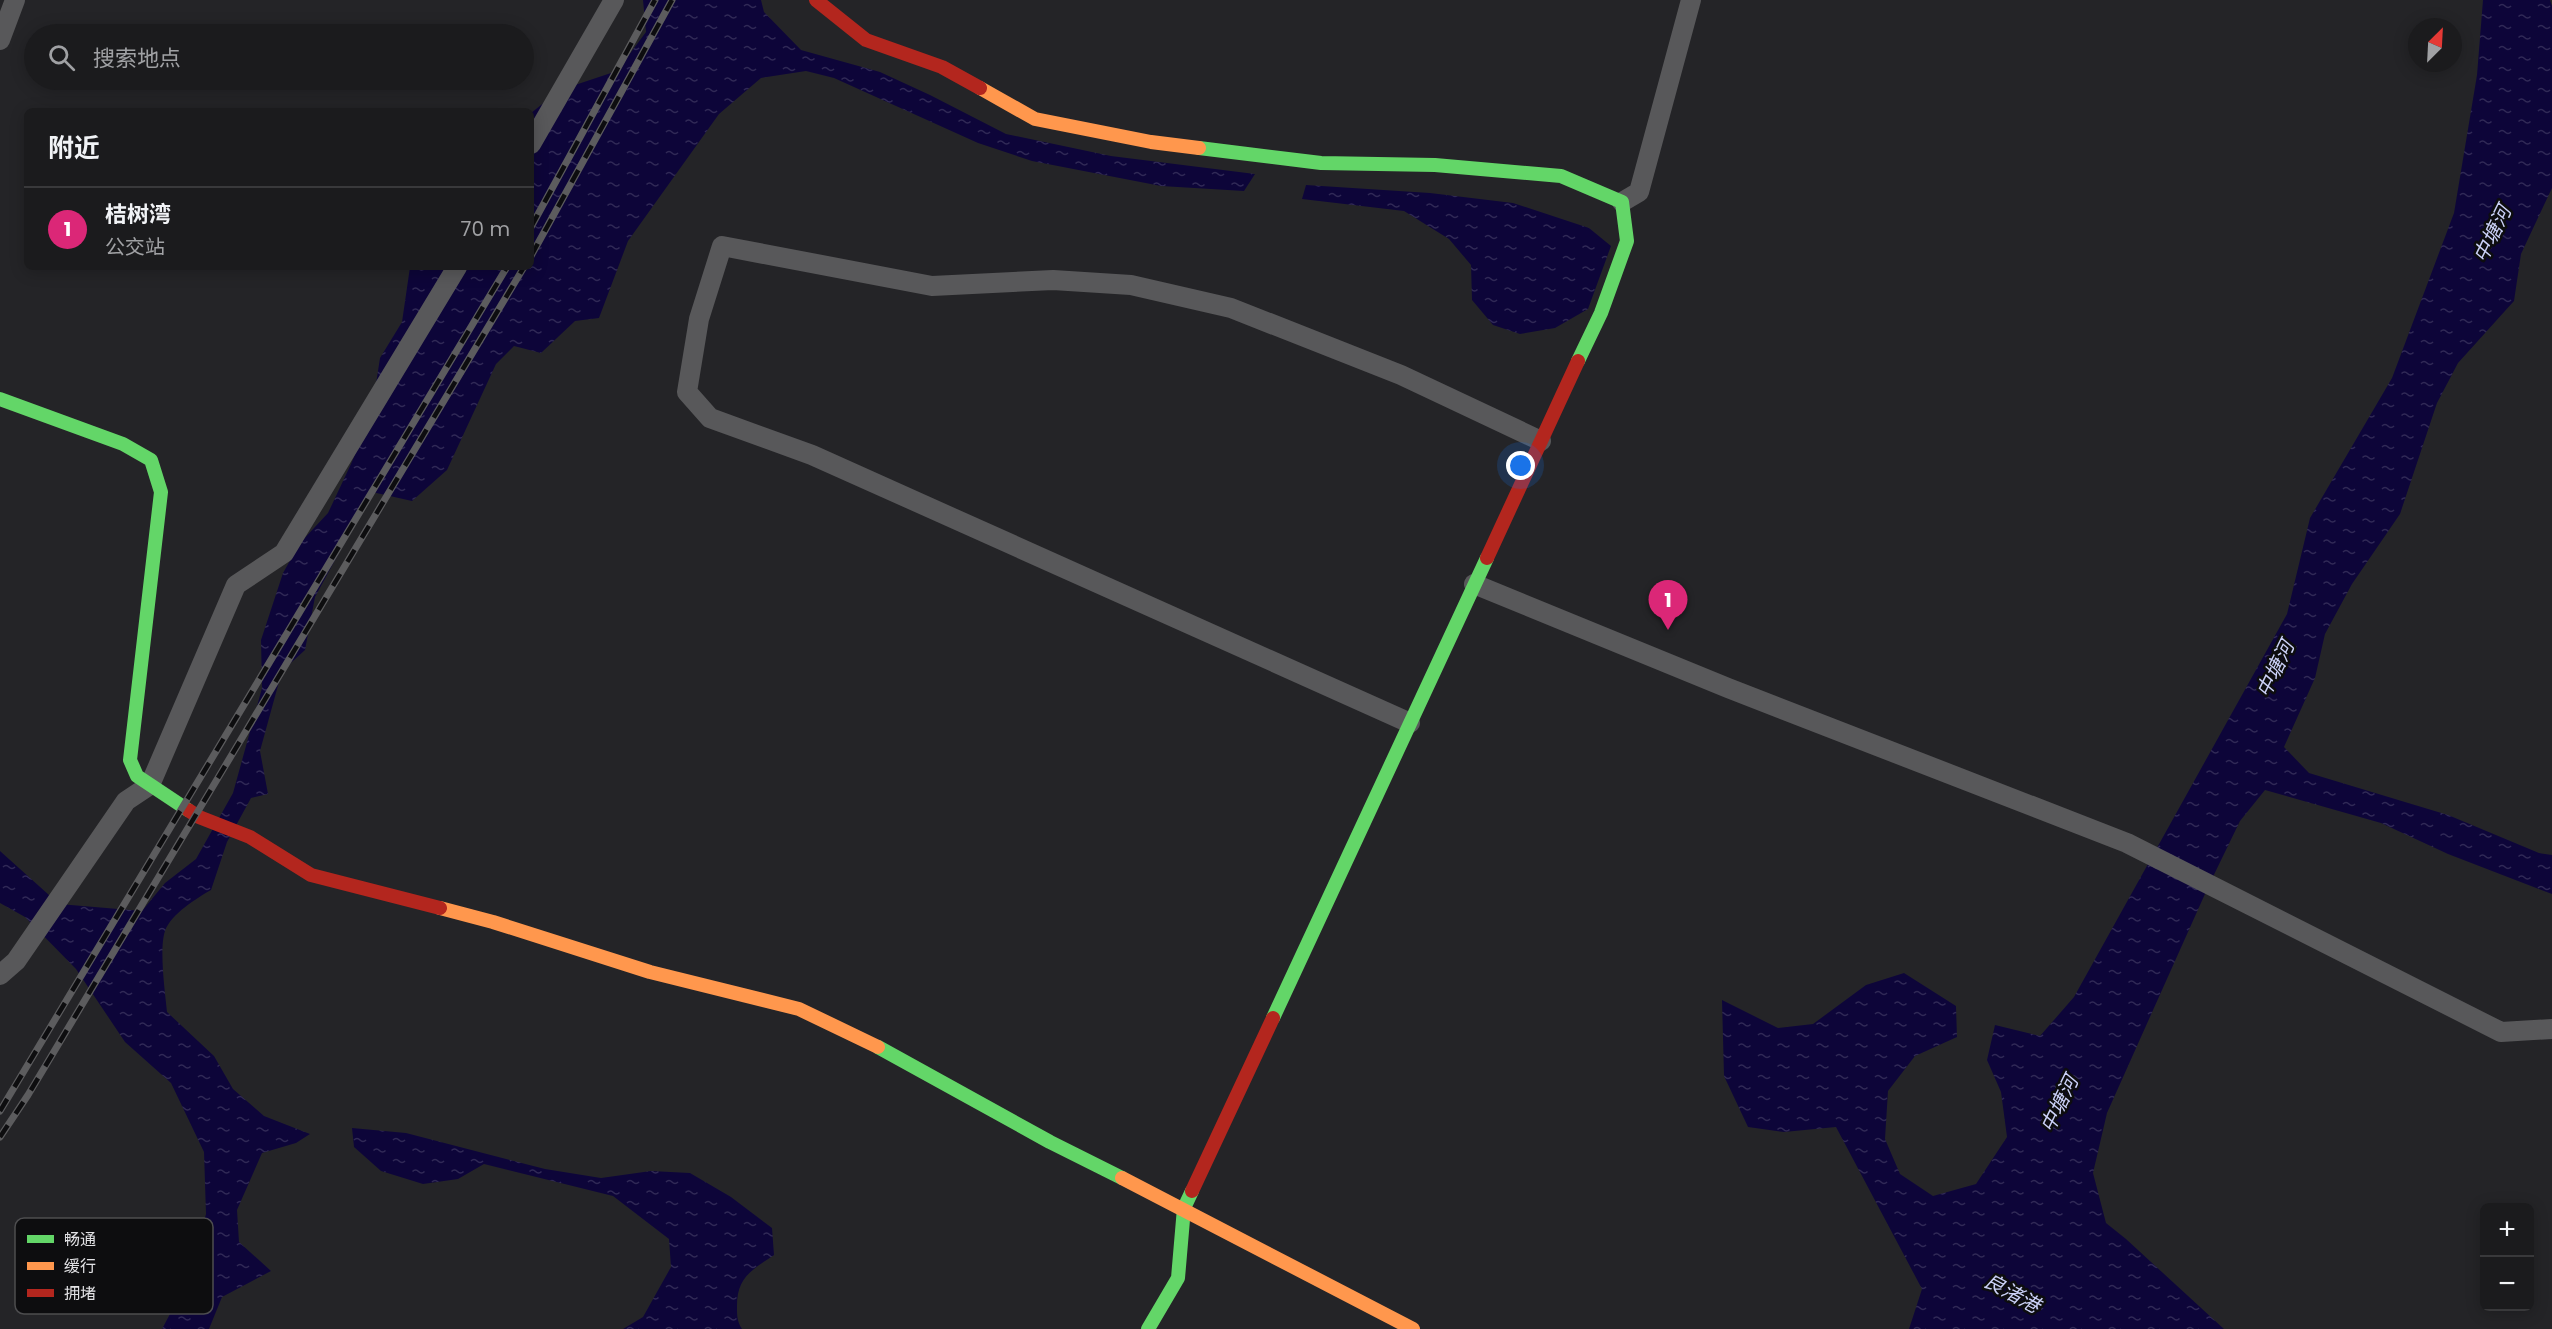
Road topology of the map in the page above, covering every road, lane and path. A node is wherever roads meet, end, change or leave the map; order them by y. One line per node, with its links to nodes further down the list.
1 (15, 0): 5 (street)
2 (614, 0): 6 (street)
3 (816, 0): 7 (street)
4 (1691, 0): 7 (street)
5 (0, 40)
6 (534, 139)
7 (1622, 202): 10 (street)
8 (455, 270): 13 (street)
9 (0, 399): 13 (street)
10 (1541, 441): 11 (street); 12 (street)
11 (1474, 584): 12 (street); 15 (street)
12 (1410, 723): 16 (street)
13 (150, 785): 14 (street); 16 (street)
14 (0, 975)
15 (2552, 1029)
16 (1184, 1208): 17 (street); 18 (street)
17 (1148, 1329)
18 (1413, 1329)

